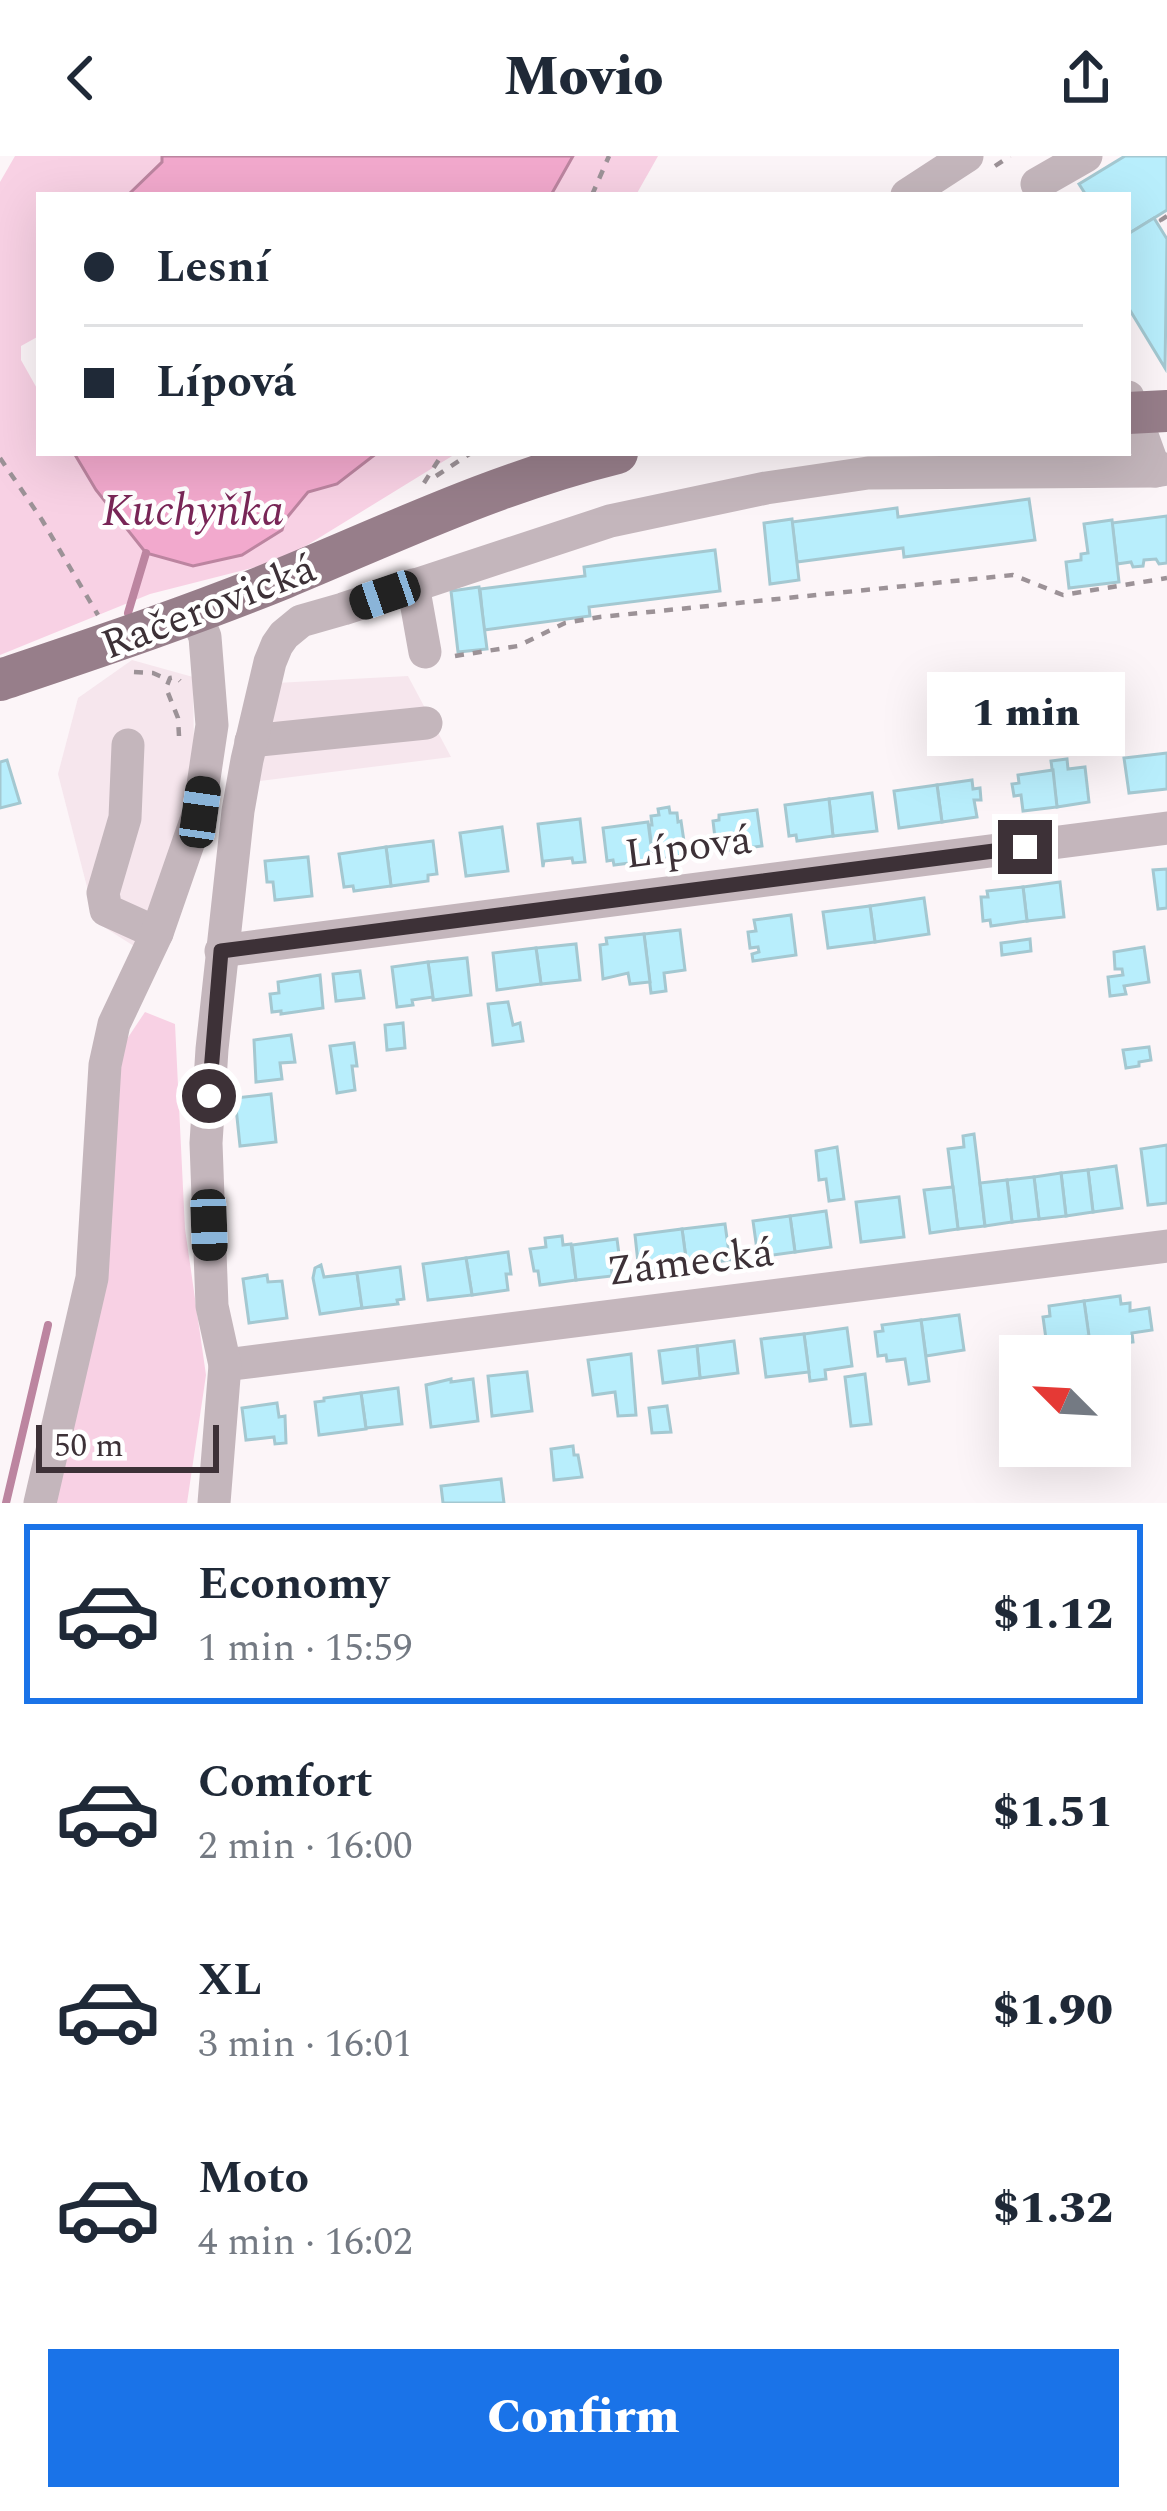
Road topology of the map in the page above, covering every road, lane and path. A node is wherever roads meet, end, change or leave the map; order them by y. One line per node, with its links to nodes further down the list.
1 (609, 156): 6 (path)
2 (968, 156): 7 (street)
3 (1018, 156): 5 (street)
4 (1086, 156): 5 (street)
5 (1041, 190)
6 (593, 192)
7 (912, 192)
8 (1167, 216): 9 (path)
9 (1167, 227)
10 (1140, 409): 14 (street)
11 (466, 456): 15 (path)
12 (607, 456): 18 (main road, Račerovická)
13 (0, 458): 19 (path)
14 (1161, 470): 17 (street)
15 (424, 484)
16 (1167, 578): 20 (path)
17 (413, 585): 20 (street); 24 (street)
18 (195, 611): 21 (main road, Račerovická); 28 (street)
19 (104, 625)
20 (425, 652)
21 (0, 680)
22 (183, 687): 26 (path)
23 (426, 723): 24 (street)
24 (251, 741): 27 (street)
25 (128, 745): 30 (street)
26 (178, 753)
27 (238, 811): 28 (street); 31 (street)
28 (200, 812): 30 (street)
29 (1167, 828): 31 (street, Lípová)
30 (157, 932): 34 (street)
31 (221, 951): 33 (street)
32 (1167, 1246): 33 (street, Zámecká)
33 (225, 1364): 35 (street)
34 (40, 1503)
35 (214, 1503)

